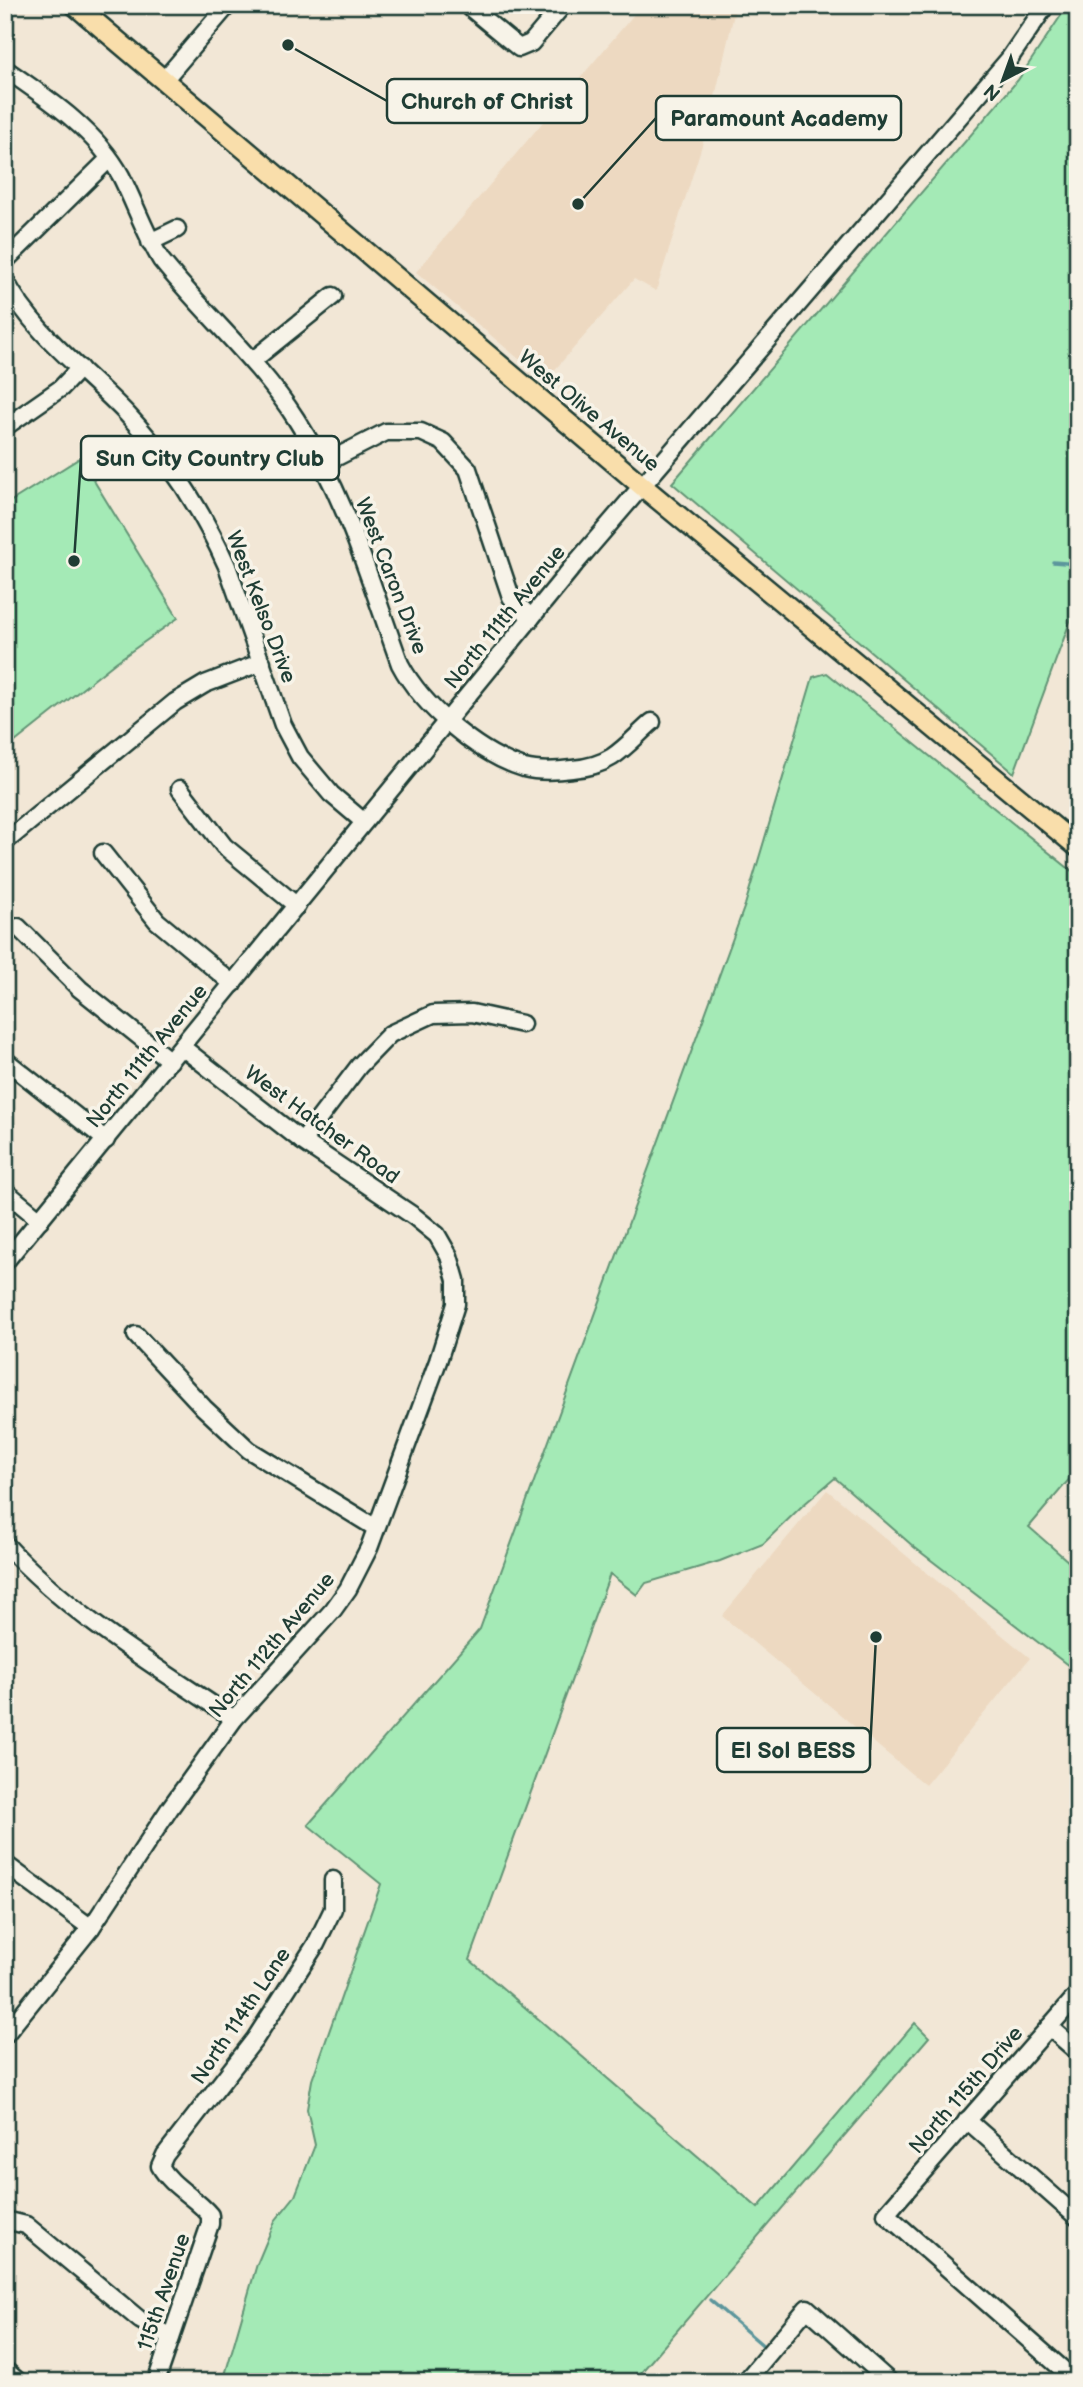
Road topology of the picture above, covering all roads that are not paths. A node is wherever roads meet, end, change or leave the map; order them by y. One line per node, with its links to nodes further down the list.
1 (75, 5): 7 (main road, West Olive Avenue)
2 (228, 5): 7 (street)
3 (467, 5): 4 (street)
4 (562, 5)
5 (1046, 5): 18 (street, North 111th Avenue)
6 (5, 69): 8 (street, West Caron Drive)
7 (164, 80): 18 (main road, West Olive Avenue)
8 (109, 159): 10 (street, West Caron Drive); 11 (street)
9 (177, 229): 10 (street)
10 (150, 242): 14 (street, West Caron Drive)
11 (5, 261)
12 (5, 280): 15 (street, West Kelso Drive)
13 (333, 296): 14 (street)
14 (252, 361): 17 (street, West Caron Drive)
15 (80, 368): 16 (street); 20 (street, West Kelso Drive)
16 (5, 427)
17 (323, 464): 19 (street); 21 (street, West Caron Drive)
18 (641, 485): 19 (street, North 111th Avenue); 26 (main road, West Olive Avenue)
19 (531, 618): 21 (street, North 111th Avenue)
20 (262, 662): 24 (street, West Kelso Drive); 25 (street)
21 (448, 720): 22 (street, West Caron Drive); 24 (street, North 111th Avenue)
22 (652, 722)
23 (180, 789): 28 (street)
24 (364, 822): 28 (street, North 111th Avenue)
25 (5, 842)
26 (1078, 847)
27 (103, 853): 30 (street)
28 (297, 906): 30 (street, North 111th Avenue)
29 (18, 927): 34 (street)
30 (233, 984): 32 (street, North 111th Avenue)
31 (522, 1024): 36 (street)
32 (182, 1047): 34 (street, North 111th Avenue); 36 (street, West Hatcher Road)
33 (5, 1060): 35 (street)
34 (170, 1061): 35 (street, North 111th Avenue)
35 (106, 1140): 38 (street, North 111th Avenue)
36 (302, 1141): 39 (street, West Hatcher Road)
37 (5, 1191): 38 (street)
38 (40, 1220): 40 (street, North 111th Avenue)
39 (437, 1235): 42 (street, North 112th Avenue)
40 (5, 1262)
41 (136, 1335): 42 (street)
42 (376, 1528): 44 (street, North 112th Avenue)
43 (5, 1544): 44 (street)
44 (234, 1719): 47 (street, North 112th Avenue)
45 (5, 1864): 47 (street)
46 (333, 1880): 53 (street, North 114th Lane)
47 (91, 1927): 50 (street, North 112th Avenue)
48 (1078, 1994): 49 (street, North 115th Drive)
49 (1049, 2027): 51 (street); 52 (street, North 115th Drive)
50 (5, 2035)
51 (1078, 2052)
52 (967, 2120): 54 (street); 62 (street, North 115th Drive)
53 (210, 2215): 56 (street, 115th Avenue)
54 (1078, 2218)
55 (6, 2220): 56 (street)
56 (171, 2337): 59 (street, 115th Avenue)
57 (5, 2370): 58 (street)
58 (19, 2382)
59 (156, 2382)
60 (745, 2382): 61 (street)
61 (890, 2382)
62 (1077, 2382)

